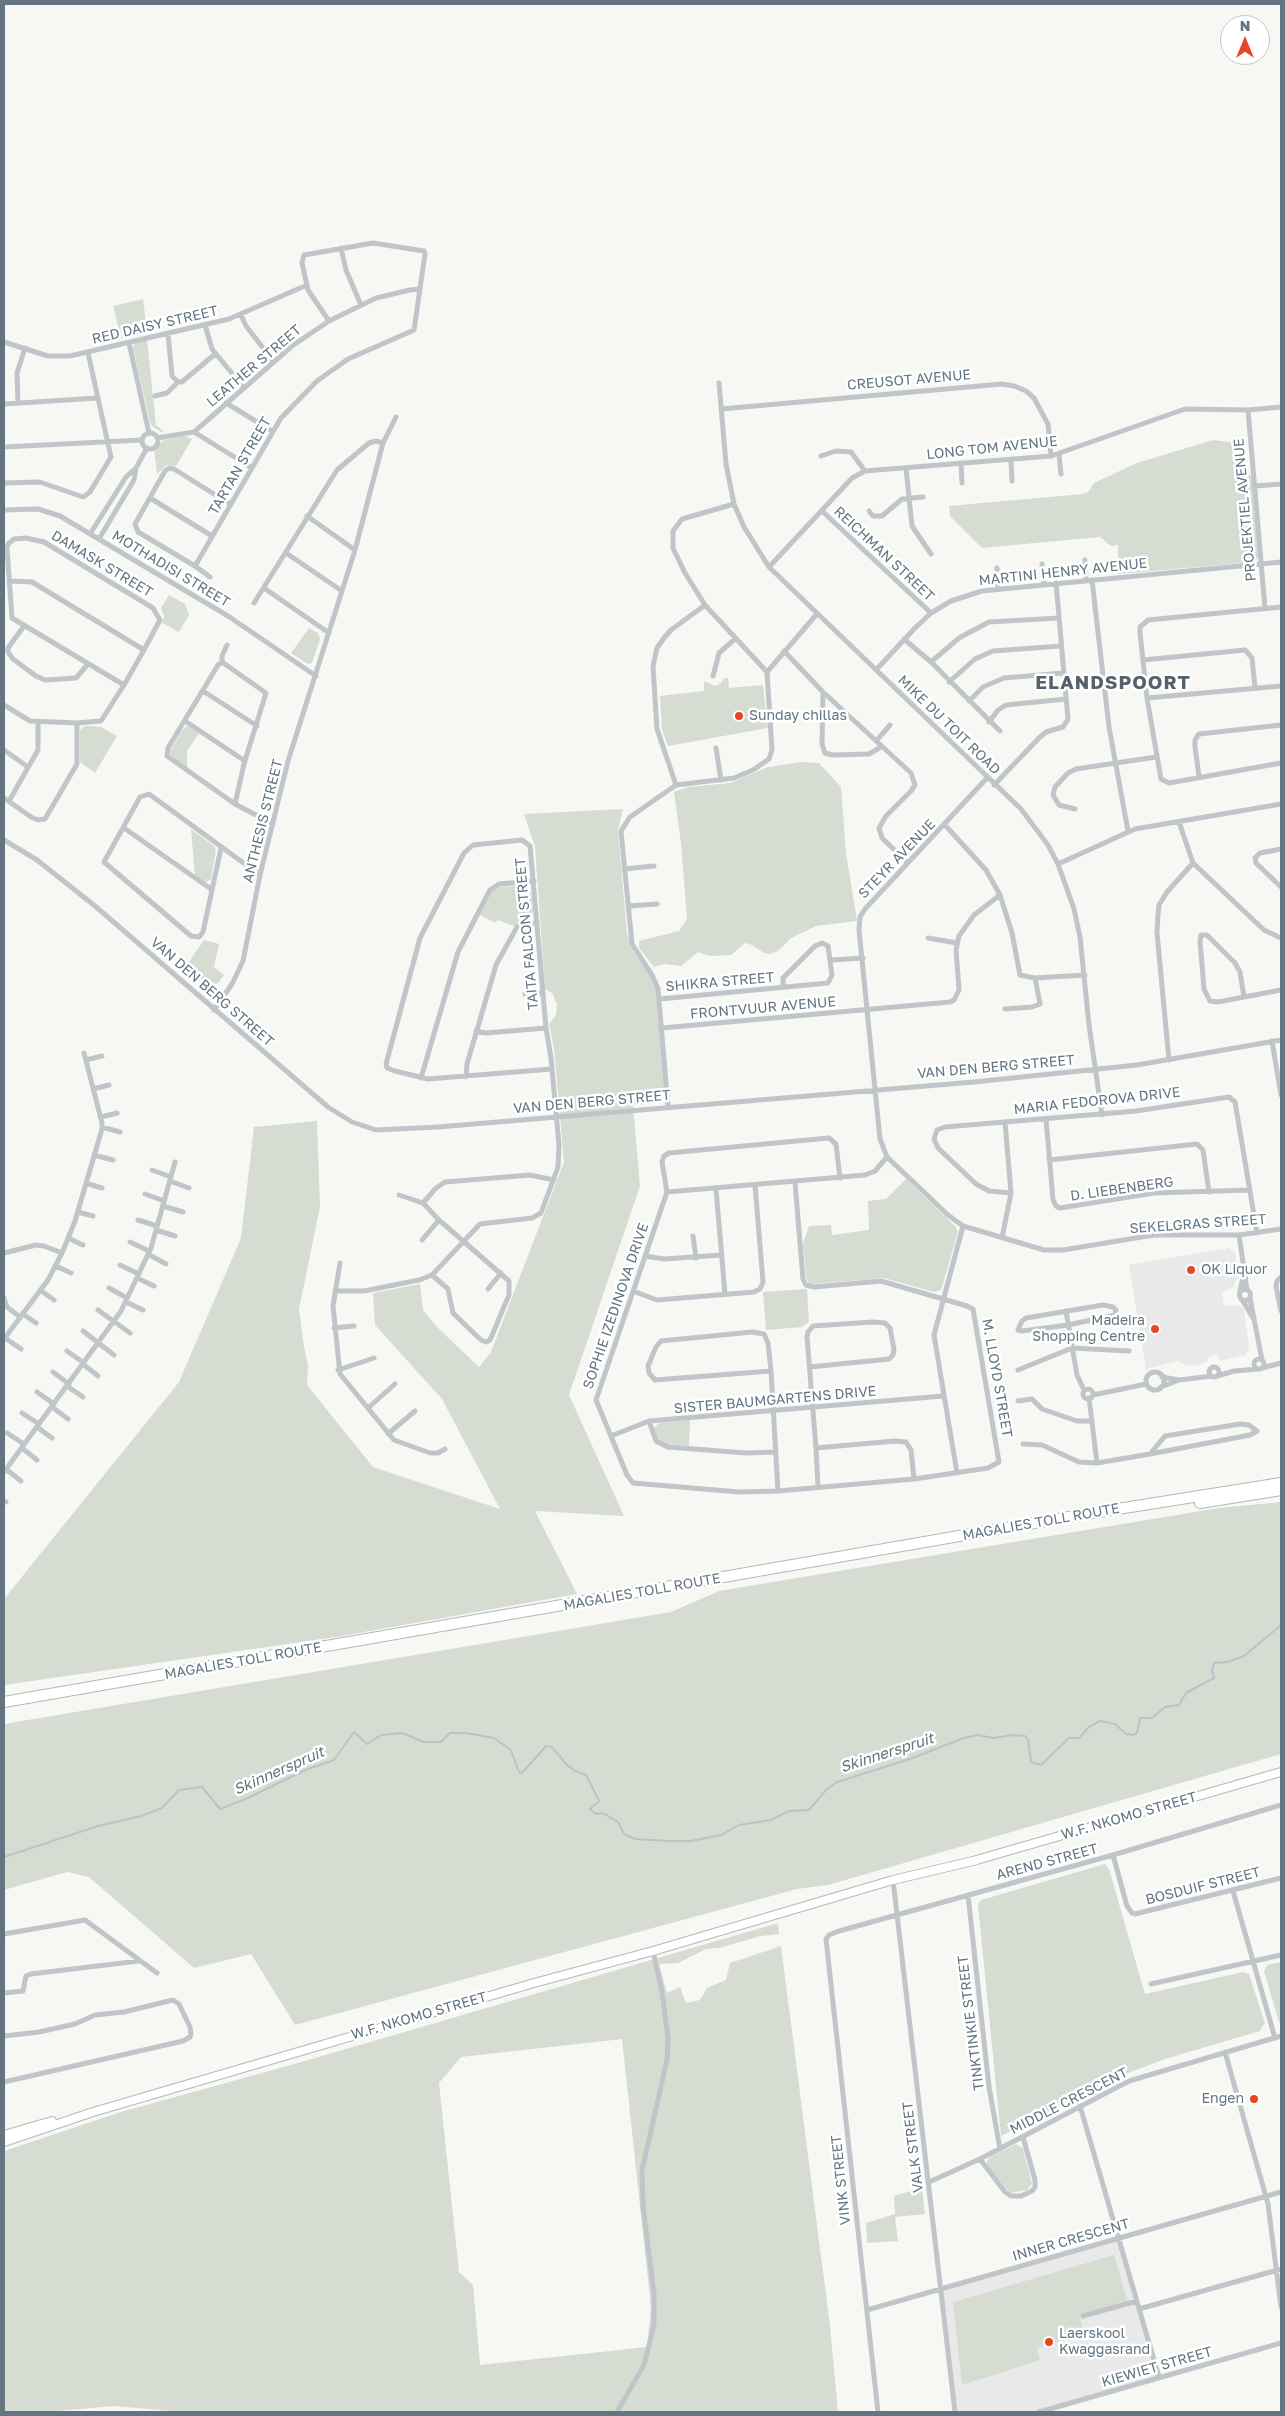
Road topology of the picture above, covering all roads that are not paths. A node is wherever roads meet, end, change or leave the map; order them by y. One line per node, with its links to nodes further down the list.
1 (341, 248): 2 (street, TARTAN STREET); 3 (street, TARTAN STREET); 4 (street)
2 (306, 285): 5 (street, RED DAISY STREET); 6 (street, TARTAN STREET)
3 (420, 289): 4 (street, LEATHER STREET); 27 (street, TARTAN STREET)
4 (361, 305): 6 (street, LEATHER STREET)
5 (241, 315): 7 (street, RED DAISY STREET); 14 (street)
6 (329, 321): 14 (street, LEATHER STREET)
7 (205, 325): 8 (street, RED DAISY STREET); 13 (street)
8 (168, 334): 10 (street, RED DAISY STREET); 15 (street)
9 (4, 342): 11 (street, RED DAISY STREET)
10 (129, 343): 12 (street, RED DAISY STREET); 29 (street)
11 (25, 348): 12 (street, RED DAISY STREET); 20 (street)
12 (88, 353): 19 (street)
13 (215, 354): 15 (street); 17 (street)
14 (274, 362): 17 (street, LEATHER STREET)
15 (178, 382): 18 (street)
16 (719, 383): 24 (street, MIKE DU TOIT ROAD)
17 (244, 388): 21 (street, LEATHER STREET)
18 (155, 396)
19 (98, 398): 20 (street); 32 (street)
20 (18, 403): 22 (street)
21 (226, 403): 27 (street); 28 (street, LEATHER STREET)
22 (4, 404)
23 (1281, 407): 25 (street, LONG TOM AVENUE)
24 (722, 409): 38 (street, CREUSOT AVENUE); 55 (street, MIKE DU TOIT ROAD)
25 (1248, 410): 36 (street, LONG TOM AVENUE); 50 (street, PROJEKTIEL AVENUE)
26 (396, 417): 33 (street, ANTHESIS STREET)
27 (272, 431): 42 (street, TARTAN STREET)
28 (194, 432): 30 (street); 42 (street)
29 (148, 433): 30 (street); 31 (street)
30 (157, 438): 35 (street)
31 (142, 440): 32 (street); 35 (street)
32 (108, 441): 34 (street); 47 (street)
33 (383, 443): 59 (street); 63 (street, ANTHESIS STREET)
34 (4, 447)
35 (147, 448): 41 (street)
36 (1059, 454): 38 (street, LONG TOM AVENUE); 45 (street)
37 (822, 456): 44 (street)
38 (1051, 456): 39 (street, LONG TOM AVENUE)
39 (1011, 461): 40 (street, LONG TOM AVENUE); 46 (street)
40 (961, 464): 43 (street, LONG TOM AVENUE); 48 (street)
41 (136, 468): 60 (street); 62 (street)
42 (252, 468): 54 (street, TARTAN STREET)
43 (906, 468): 44 (street, LONG TOM AVENUE); 53 (street)
44 (865, 471): 57 (street)
45 (1061, 474)
46 (1012, 481)
47 (4, 483)
48 (962, 483)
49 (1281, 484): 50 (street)
50 (1255, 486): 69 (street, PROJEKTIEL AVENUE)
51 (923, 497): 53 (street)
52 (150, 498): 54 (street); 61 (street); 70 (street)
53 (908, 498): 58 (street); 65 (street)
54 (230, 504): 61 (street, TARTAN STREET)
55 (734, 504): 71 (street, MIKE DU TOIT ROAD); 82 (street)
56 (4, 510): 60 (street, MOTHADISI STREET)
57 (822, 511): 71 (street); 85 (street, REICHMAN STREET)
58 (868, 511)
59 (307, 516): 63 (street); 64 (street)
60 (90, 534): 62 (street, MOTHADISI STREET)
61 (212, 536): 70 (street, TARTAN STREET)
62 (99, 539): 103 (street, MOTHADISI STREET)
63 (355, 550): 80 (street, ANTHESIS STREET)
64 (286, 553): 78 (street); 80 (street)
65 (931, 554)
66 (1084, 560): 74 (street)
67 (1281, 562): 69 (street, MARTINI HENRY AVENUE)
68 (1042, 564): 77 (street)
69 (1261, 564): 74 (street, MARTINI HENRY AVENUE); 84 (street, PROJEKTIEL AVENUE)
70 (195, 566): 73 (street)
71 (770, 567): 86 (street, MIKE DU TOIT ROAD)
72 (998, 568): 79 (street)
73 (210, 578)
74 (1089, 580): 76 (street, MARTINI HENRY AVENUE); 129 (street)
75 (9, 581): 88 (street, DAMASK STREET); 94 (street); 94 (street, DAMASK STREET)
76 (1056, 583): 77 (street, MARTINI HENRY AVENUE); 87 (street)
77 (1044, 584): 79 (street, MARTINI HENRY AVENUE)
78 (264, 588): 81 (street); 89 (street)
79 (998, 588): 85 (street, MARTINI HENRY AVENUE)
80 (342, 591): 89 (street, ANTHESIS STREET)
81 (254, 603)
82 (705, 605): 90 (street); 135 (street)
83 (1281, 607): 84 (street)
84 (1265, 608): 96 (street)
85 (931, 614): 91 (street, MARTINI HENRY AVENUE)
86 (816, 615): 95 (street); 100 (street, MIKE DU TOIT ROAD)
87 (1059, 618): 93 (street); 98 (street)
88 (24, 626): 99 (street, DAMASK STREET); 99 (street)
89 (330, 633): 103 (street, ANTHESIS STREET)
90 (735, 639): 101 (street); 104 (street)
91 (904, 639): 98 (street); 100 (street, MARTINI HENRY AVENUE)
92 (227, 645): 97 (street)
93 (1061, 646): 102 (street); 105 (street)
94 (144, 650): 106 (street, DAMASK STREET)
95 (784, 651): 101 (street); 110 (street)
96 (1143, 660): 108 (street); 111 (street)
97 (222, 662): 109 (street); 121 (street)
98 (931, 662): 105 (street)
99 (88, 664): 106 (street, DAMASK STREET)
100 (876, 670): 133 (street, MIKE DU TOIT ROAD)
101 (768, 672): 134 (street)
102 (1064, 672): 112 (street); 113 (street)
103 (316, 676): 142 (street, ANTHESIS STREET)
104 (713, 676)
105 (949, 682): 113 (street)
106 (124, 685): 118 (street, DAMASK STREET)
107 (1281, 686): 108 (street)
108 (1255, 688): 111 (street)
109 (203, 691): 115 (street); 121 (street)
110 (823, 692): 123 (street); 124 (street)
111 (1146, 698): 127 (street)
112 (1066, 699): 117 (street); 136 (street)
113 (969, 702): 117 (street)
114 (4, 705): 116 (street, DAMASK STREET)
115 (185, 721): 128 (street); 138 (street)
116 (38, 722): 118 (street, DAMASK STREET); 131 (street)
117 (989, 722): 122 (street)
118 (77, 723): 137 (street)
119 (890, 725): 123 (street)
120 (1281, 725): 132 (street)
121 (257, 726): 128 (street)
122 (1000, 732)
123 (876, 741): 124 (street)
124 (881, 747): 149 (street)
125 (716, 748): 134 (street)
126 (4, 750): 131 (street)
127 (1156, 757): 129 (street); 132 (street)
128 (245, 761): 138 (street)
129 (1115, 763): 140 (street); 145 (street)
130 (1281, 763): 132 (street)
131 (28, 767): 137 (street)
132 (1199, 776)
133 (987, 778): 136 (street, MIKE DU TOIT ROAD); 143 (street, STEYR AVENUE)
134 (721, 780): 135 (street)
135 (676, 784): 153 (street)
136 (994, 785): 151 (street, MIKE DU TOIT ROAD)
137 (6, 800)
138 (235, 804): 142 (street)
139 (1281, 804): 141 (street)
140 (1075, 809)
141 (1179, 822): 145 (street); 150 (street)
142 (273, 824): 154 (street, ANTHESIS STREET)
143 (945, 825): 149 (street, STEYR AVENUE); 158 (street)
144 (124, 828): 147 (street); 157 (street); 157 (street)
145 (1128, 831): 151 (street)
146 (4, 840): 176 (street, VAN DEN BERG STREET)
147 (221, 848): 154 (street); 157 (street)
148 (1281, 850): 156 (street)
149 (908, 863): 165 (street, STEYR AVENUE)
150 (1194, 863): 163 (street); 186 (street)
151 (1058, 864): 167 (street, MIKE DU TOIT ROAD)
152 (654, 866): 153 (street)
153 (624, 869): 160 (street)
154 (260, 875): 176 (street, ANTHESIS STREET)
155 (534, 881): 161 (street, TAITA FALCON STREET); 191 (street); 191 (street, TAITA FALCON STREET)
156 (1281, 887)
157 (211, 889)
158 (1000, 894): 164 (street); 168 (street)
159 (657, 904): 160 (street)
160 (628, 906): 174 (street)
161 (537, 923): 171 (street, TAITA FALCON STREET); 180 (street)
162 (928, 938): 164 (street)
163 (1281, 938)
164 (957, 943): 177 (street, FRONTVUUR AVENUE)
165 (863, 958): 166 (street); 177 (street, STEYR AVENUE)
166 (832, 960): 169 (street, SHIKRA STREET); 169 (street, SHIKRA STREET)
167 (1084, 975): 168 (street); 188 (street, MIKE DU TOIT ROAD)
168 (1035, 978): 175 (street)
169 (783, 987): 174 (street, SHIKRA STREET)
170 (1281, 990): 173 (street)
171 (543, 993): 172 (street); 178 (street, TAITA FALCON STREET)
172 (525, 994)
173 (1244, 996): 173 (street)
174 (660, 999): 179 (street)
175 (1005, 1009)
176 (214, 1010): 200 (street, VAN DEN BERG STREET)
177 (866, 1010): 179 (street, FRONTVUUR AVENUE); 194 (street, STEYR AVENUE)
178 (546, 1028): 180 (street); 187 (street, TAITA FALCON STREET)
179 (662, 1028): 196 (street)
180 (476, 1031): 190 (street)
181 (1281, 1040): 182 (street, VAN DEN BERG STREET)
182 (1272, 1041): 186 (street, VAN DEN BERG STREET); 189 (street)
183 (84, 1053): 185 (street)
184 (102, 1056): 185 (street)
185 (86, 1060): 193 (street)
186 (1169, 1060): 188 (street, VAN DEN BERG STREET)
187 (552, 1069): 190 (street, TAITA FALCON STREET); 200 (street, TAITA FALCON STREET)
188 (1095, 1069): 194 (street, VAN DEN BERG STREET); 198 (street, MIKE DU TOIT ROAD)
189 (1279, 1070): 195 (street)
190 (466, 1077): 191 (street, TAITA FALCON STREET)
191 (421, 1078)
192 (110, 1085): 193 (street)
193 (93, 1089): 199 (street)
194 (874, 1089): 196 (street, VAN DEN BERG STREET); 206 (street, SEKELGRAS STREET)
195 (1281, 1095)
196 (668, 1107): 200 (street, VAN DEN BERG STREET)
197 (117, 1113): 199 (street)
198 (1102, 1114): 201 (street, MARIA FEDOROVA DRIVE); 220 (street, MARIA FEDOROVA DRIVE)
199 (101, 1117): 203 (street)
200 (556, 1117): 213 (street, TAITA FALCON STREET)
201 (1046, 1119): 202 (street, MARIA FEDOROVA DRIVE); 208 (street, D. LIEBENBERG)
202 (1005, 1122): 223 (street); 223 (street, MARIA FEDOROVA DRIVE)
203 (102, 1127): 204 (street); 205 (street)
204 (120, 1132)
205 (94, 1155): 207 (street); 215 (street)
206 (887, 1157): 211 (street); 233 (street, SEKELGRAS STREET)
207 (112, 1160)
208 (1049, 1160): 222 (street); 222 (street, D. LIEBENBERG)
209 (175, 1162): 212 (street)
210 (152, 1170): 212 (street)
211 (840, 1178): 214 (street); 221 (street)
212 (171, 1179): 218 (street); 227 (street)
213 (554, 1180): 226 (street); 244 (street, TAITA FALCON STREET)
214 (795, 1182): 216 (street); 273 (street, M. LLOYD STREET)
215 (86, 1183): 217 (street); 228 (street)
216 (755, 1185): 219 (street); 270 (street)
217 (102, 1188)
218 (189, 1188)
219 (716, 1189): 221 (street); 249 (street)
220 (1250, 1190): 222 (street, D. LIEBENBERG); 236 (street, MARIA FEDOROVA DRIVE)
221 (667, 1192): 250 (street, SOPHIE IZEDINOVA DRIVE)
222 (1209, 1192)
223 (1011, 1193): 241 (street)
224 (144, 1194): 227 (street)
225 (399, 1195): 226 (street)
226 (423, 1203): 232 (street)
227 (164, 1204): 229 (street); 234 (street)
228 (78, 1212): 230 (street); 240 (street)
229 (182, 1212)
230 (93, 1216)
231 (138, 1220): 234 (street)
232 (438, 1220): 242 (street); 244 (street)
233 (963, 1226): 241 (street, SEKELGRAS STREET); 273 (street)
234 (157, 1228): 238 (street); 246 (street)
235 (1281, 1229): 236 (street, SEKELGRAS STREET)
236 (1258, 1233): 237 (street, SEKELGRAS STREET)
237 (1239, 1235): 241 (street, SEKELGRAS STREET); 256 (street)
238 (175, 1236)
239 (693, 1236): 251 (street)
240 (68, 1238): 245 (street); 248 (street)
241 (1002, 1238)
242 (422, 1240)
243 (130, 1242): 246 (street)
244 (465, 1242): 258 (street); 259 (street, TAITA FALCON STREET)
245 (82, 1246)
246 (149, 1252): 253 (street); 260 (street)
247 (4, 1253): 248 (street)
248 (62, 1253): 255 (street)
249 (721, 1255): 251 (street); 270 (street)
250 (645, 1256): 251 (street); 268 (street, SOPHIE IZEDINOVA DRIVE)
251 (696, 1258)
252 (340, 1263): 267 (street)
253 (166, 1264)
254 (120, 1265): 260 (street)
255 (56, 1266): 257 (street); 265 (street)
256 (1245, 1270): 266 (street); 269 (street)
257 (71, 1272)
258 (501, 1273): 259 (street); 264 (street)
259 (432, 1275): 267 (street, TAITA FALCON STREET)
260 (138, 1276): 262 (street); 275 (street)
261 (1281, 1277): 280 (street)
262 (154, 1286)
263 (109, 1288): 275 (street)
264 (488, 1288)
265 (40, 1290): 274 (street); 281 (street)
266 (1247, 1290): 269 (street); 272 (street)
267 (335, 1291): 287 (street)
268 (632, 1291): 270 (street); 338 (street, SOPHIE IZEDINOVA DRIVE)
269 (1240, 1291): 276 (street)
270 (725, 1294)
271 (4, 1298): 281 (street)
272 (1250, 1298): 276 (street); 282 (street)
273 (944, 1299): 323 (street); 346 (street, M. LLOYD STREET)
274 (54, 1300)
275 (126, 1300): 278 (street); 283 (street)
276 (1243, 1301): 282 (street)
277 (98, 1310): 283 (street)
278 (143, 1310)
279 (1066, 1311): 285 (street); 285 (street); 285 (street)
280 (1281, 1311)
281 (21, 1316): 284 (street); 290 (street)
282 (1254, 1321): 298 (street)
283 (114, 1322): 289 (street); 291 (street)
284 (36, 1323)
285 (1068, 1325): 293 (street)
286 (354, 1326): 287 (street)
287 (334, 1328): 305 (street)
288 (82, 1331): 291 (street)
289 (130, 1333)
290 (4, 1339): 292 (street)
291 (98, 1343): 296 (street); 300 (street)
292 (21, 1348)
293 (1072, 1348): 294 (street); 306 (street); 320 (street)
294 (1130, 1350)
295 (67, 1351): 300 (street)
296 (114, 1355)
297 (374, 1358): 305 (street)
298 (1259, 1360): 299 (street); 302 (street); 302 (street); 307 (street)
299 (1280, 1363): 302 (street)
300 (83, 1364): 311 (street); 318 (street)
301 (810, 1367): 301 (street); 328 (street)
302 (1260, 1368): 307 (street)
303 (1210, 1369): 304 (street); 312 (street); 314 (street)
304 (1218, 1369): 309 (street); 312 (street)
305 (338, 1370): 327 (street)
306 (1018, 1370)
307 (1241, 1370): 309 (street)
308 (771, 1371): 308 (street); 330 (street)
309 (1234, 1371): 312 (street)
310 (53, 1372): 318 (street)
311 (98, 1376)
312 (1215, 1376): 314 (street)
313 (1162, 1377): 315 (street); 317 (street); 319 (street)
314 (1197, 1378): 315 (street)
315 (1179, 1380): 319 (street)
316 (395, 1384): 327 (street)
317 (1146, 1384): 319 (street); 322 (street)
318 (68, 1385): 324 (street); 326 (street)
319 (1161, 1387)
320 (1084, 1390): 322 (street); 322 (street)
321 (37, 1392): 326 (street)
322 (1091, 1395): 333 (street)
323 (943, 1396): 328 (street, SISTER BAUMGARTENS DRIVE); 350 (street)
324 (84, 1397)
325 (1018, 1401): 333 (street)
326 (53, 1405): 332 (street); 335 (street)
327 (368, 1408): 337 (street)
328 (812, 1408): 330 (street, SISTER BAUMGARTENS DRIVE); 342 (street)
329 (415, 1411): 337 (street)
330 (774, 1412): 334 (street, SISTER BAUMGARTENS DRIVE); 344 (street)
331 (22, 1413): 335 (street)
332 (68, 1419)
333 (1092, 1421): 348 (street)
334 (649, 1422): 338 (street, SISTER BAUMGARTENS DRIVE); 344 (street)
335 (38, 1426): 339 (street); 341 (street)
336 (8, 1433): 341 (street)
337 (388, 1434): 343 (street)
338 (611, 1436): 356 (street, SOPHIE IZEDINOVA DRIVE)
339 (52, 1438)
340 (1023, 1444): 348 (street)
341 (23, 1446): 347 (street); 349 (street)
342 (816, 1448): 351 (street); 354 (street)
343 (445, 1449)
344 (776, 1452): 356 (street)
345 (1150, 1454): 345 (street); 348 (street)
346 (999, 1457): 350 (street, SOPHIE IZEDINOVA DRIVE)
347 (37, 1460)
348 (1097, 1463)
349 (6, 1467): 352 (street)
350 (957, 1473): 351 (street, SOPHIE IZEDINOVA DRIVE)
351 (914, 1479): 354 (street, SOPHIE IZEDINOVA DRIVE)
352 (21, 1481)
353 (1281, 1483): 357 (highway, MAGALIES TOLL ROUTE)
354 (818, 1487): 356 (street, SOPHIE IZEDINOVA DRIVE)
355 (1281, 1490): 358 (highway, MAGALIES TOLL ROUTE)
356 (778, 1491)
357 (4, 1702)
358 (4, 1707)
359 (1281, 1772): 363 (main road, W.F. NKOMO STREET)
360 (1281, 1805): 361 (street, AREND STREET)
361 (1113, 1855): 364 (street, BOSDUIF STREET); 365 (street, AREND STREET)
362 (1281, 1878): 364 (street, BOSDUIF STREET)
363 (894, 1882): 366 (street, VALK STREET); 369 (main road, W.F. NKOMO STREET)
364 (1233, 1891): 372 (street)
365 (968, 1895): 366 (street, AREND STREET); 386 (street, TINKTINKIE STREET)
366 (898, 1916): 368 (street, AREND STREET); 388 (street, VALK STREET)
367 (4, 1934): 371 (street)
368 (826, 1946): 397 (street, VINK STREET)
369 (653, 1950): 382 (main road, W.F. NKOMO STREET); 401 (street)
370 (1281, 1956): 372 (street)
371 (140, 1961): 373 (street); 375 (street)
372 (1254, 1962): 374 (street); 378 (street)
373 (157, 1973)
374 (1151, 1984)
375 (4, 1993)
376 (4, 2036): 380 (street)
377 (1281, 2036): 378 (street, MIDDLE CRESCENT)
378 (1275, 2038): 379 (street, MIDDLE CRESCENT)
379 (1225, 2052): 381 (street, MIDDLE CRESCENT); 390 (street)
380 (4, 2082)
381 (1080, 2106): 384 (street, MIDDLE CRESCENT); 391 (street)
382 (93, 2112): 383 (main road, W.F. NKOMO STREET); 385 (main road, W.F. NKOMO STREET)
383 (4, 2135)
384 (1023, 2136): 386 (street, MIDDLE CRESCENT); 387 (street)
385 (4, 2142)
386 (1000, 2149): 387 (street, MIDDLE CRESCENT)
387 (980, 2159): 388 (street, MIDDLE CRESCENT)
388 (929, 2182): 393 (street, VALK STREET)
389 (1281, 2192): 390 (street, INNER CRESCENT)
390 (1266, 2196): 391 (street, INNER CRESCENT); 392 (street)
391 (1119, 2238): 393 (street, INNER CRESCENT); 394 (street)
392 (1279, 2270): 395 (street); 396 (street)
393 (940, 2290): 397 (street, INNER CRESCENT); 403 (street, VALK STREET)
394 (1136, 2300): 396 (street); 398 (street)
395 (1281, 2307)
396 (1139, 2309): 400 (street)
397 (867, 2310): 402 (street, VINK STREET)
398 (1082, 2316)
399 (1281, 2343): 400 (street, KIEWIET STREET)
400 (1159, 2377): 404 (street, KIEWIET STREET)
401 (617, 2412)
402 (878, 2412)
403 (955, 2412)
404 (1039, 2412)

